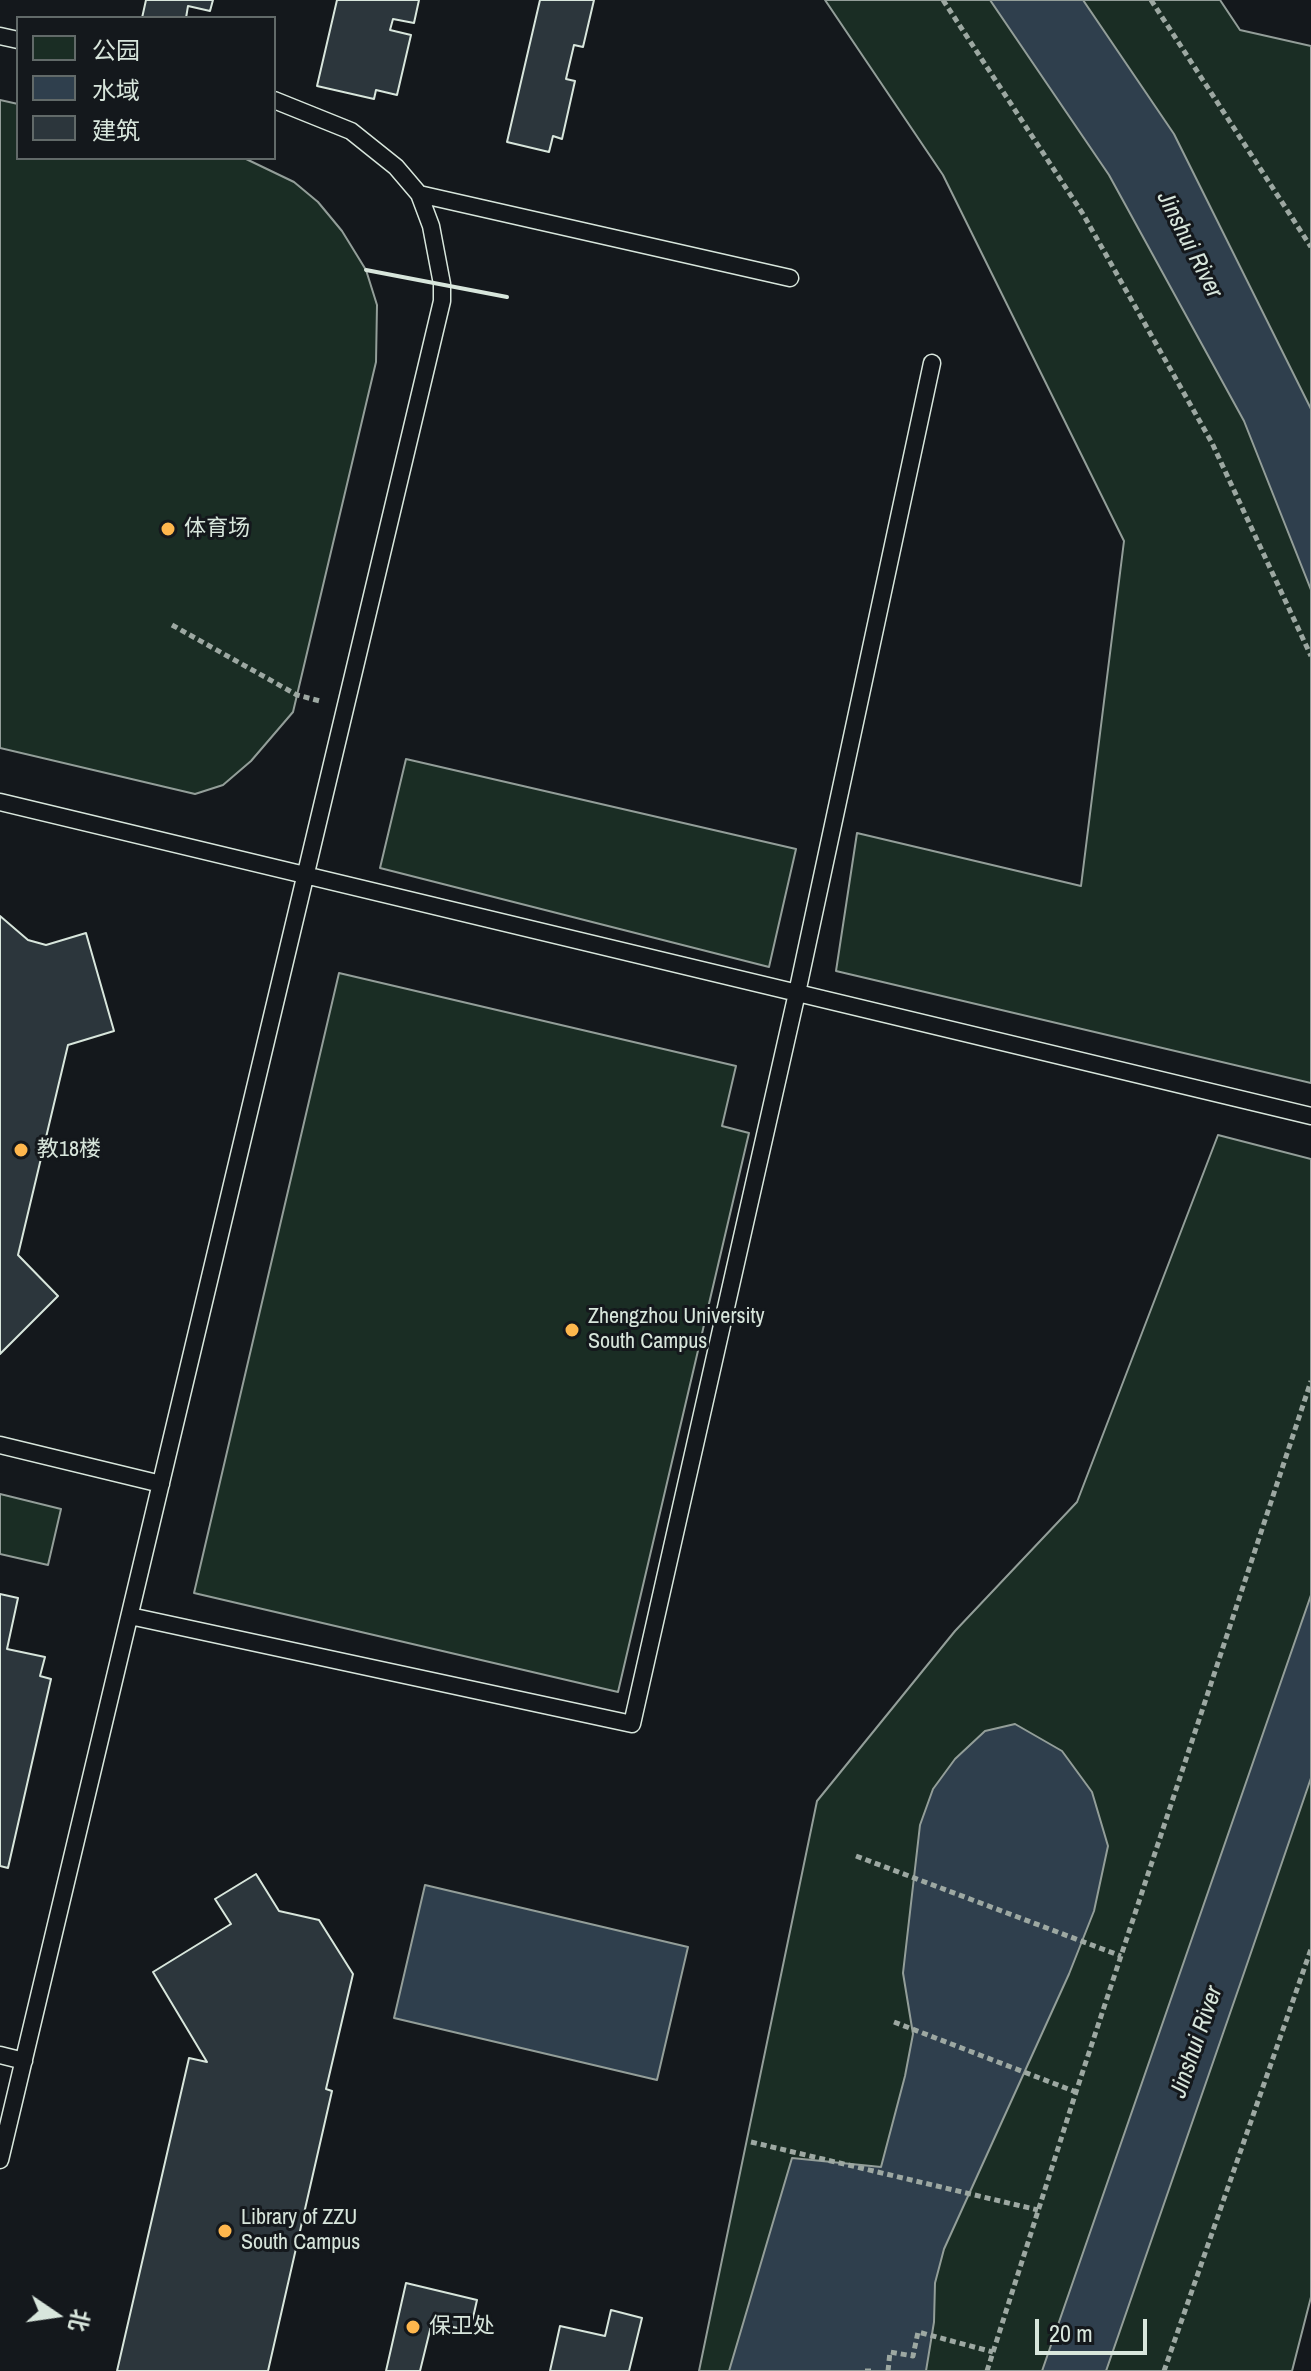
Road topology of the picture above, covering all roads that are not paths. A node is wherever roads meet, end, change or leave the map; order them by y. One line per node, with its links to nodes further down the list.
1 (276, 101): 2 (lane)
2 (419, 194): 3 (lane); 6 (lane)
3 (790, 278)
4 (932, 363): 7 (lane)
5 (0, 802): 6 (lane)
6 (305, 875): 7 (lane); 10 (lane)
7 (797, 993): 8 (lane); 11 (lane)
8 (1311, 1116)
9 (0, 1445): 10 (lane)
10 (161, 1484): 11 (lane)
11 (130, 1616): 13 (lane)
12 (0, 2055): 13 (lane)
13 (24, 2061): 14 (lane)
14 (0, 2160)

